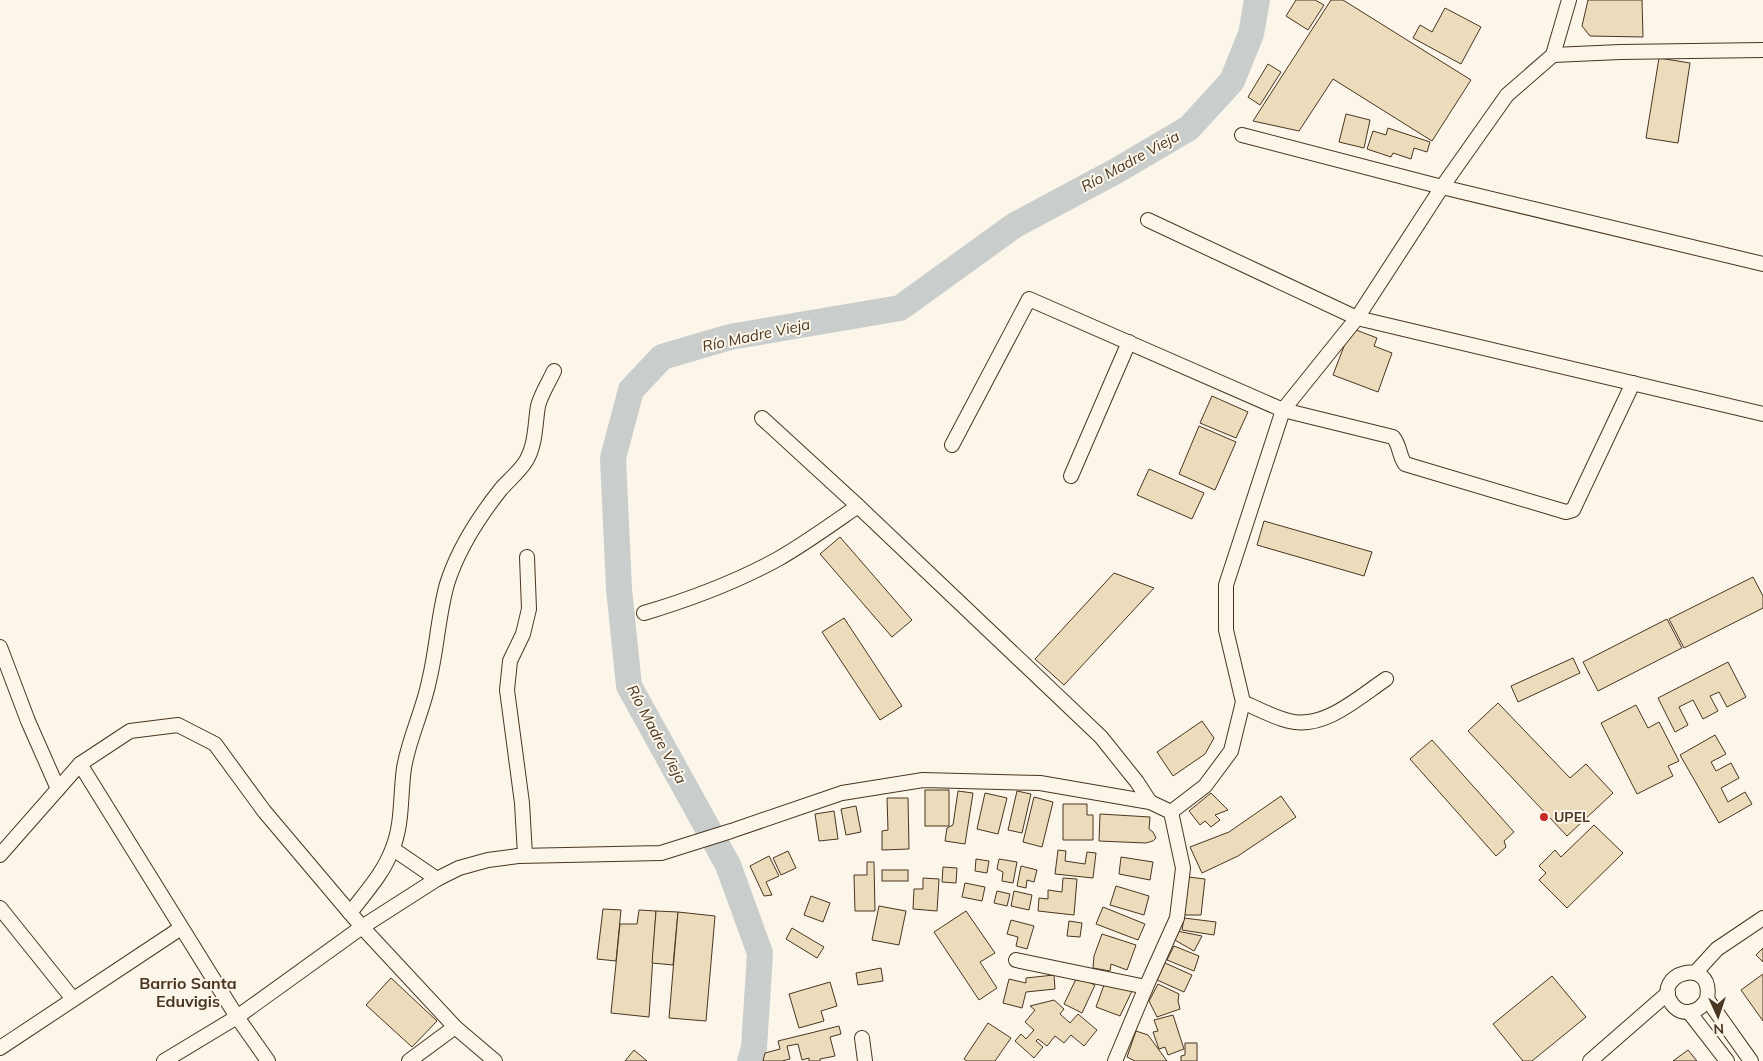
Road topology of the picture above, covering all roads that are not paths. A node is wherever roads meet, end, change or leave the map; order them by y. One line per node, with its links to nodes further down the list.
1 (1569, 0): 3 (street)
2 (1763, 50): 3 (street)
3 (1553, 55): 5 (street)
4 (1242, 135): 5 (street)
5 (1442, 188): 7 (street); 8 (street)
6 (1148, 220): 8 (street)
7 (1763, 264)
8 (1357, 318): 11 (street); 12 (street)
9 (1129, 342): 12 (street); 15 (street); 16 (street)
10 (554, 371): 27 (street)
11 (1633, 383): 12 (street); 13 (street)
12 (1283, 410): 22 (street)
13 (1763, 414)
14 (762, 418): 17 (street)
15 (952, 445)
16 (1071, 476)
17 (858, 506): 19 (street); 25 (street)
18 (527, 557): 29 (street)
19 (644, 613)
20 (0, 648): 24 (street)
21 (1386, 679): 22 (street)
22 (1243, 702): 26 (street)
23 (80, 764): 24 (street); 32 (street); 35 (street)
24 (58, 789): 28 (street)
25 (1150, 802): 26 (street); 29 (street)
26 (1171, 812): 38 (street)
27 (393, 849): 30 (street); 32 (street)
28 (0, 855)
29 (525, 855): 30 (street)
30 (437, 879): 34 (street)
31 (0, 908): 41 (street)
32 (350, 913): 34 (street)
33 (1763, 918): 37 (street)
34 (362, 927): 43 (street); 44 (street)
35 (181, 928): 41 (street); 43 (street)
36 (1016, 960): 38 (street)
37 (1695, 973): 39 (street); 40 (street)
38 (1146, 987): 52 (street)
39 (1668, 993): 42 (street); 53 (street)
40 (1708, 999): 42 (street); 55 (street)
41 (73, 1000): 46 (street)
42 (1689, 1012): 54 (street)
43 (237, 1017): 47 (street); 48 (street)
44 (455, 1027): 49 (street); 50 (street)
45 (862, 1038): 51 (street)
46 (0, 1048)
47 (164, 1061)
48 (268, 1061)
49 (409, 1061)
50 (495, 1061)
51 (865, 1061)
52 (1116, 1061)
53 (1590, 1061)
54 (1727, 1061)
55 (1750, 1061)

